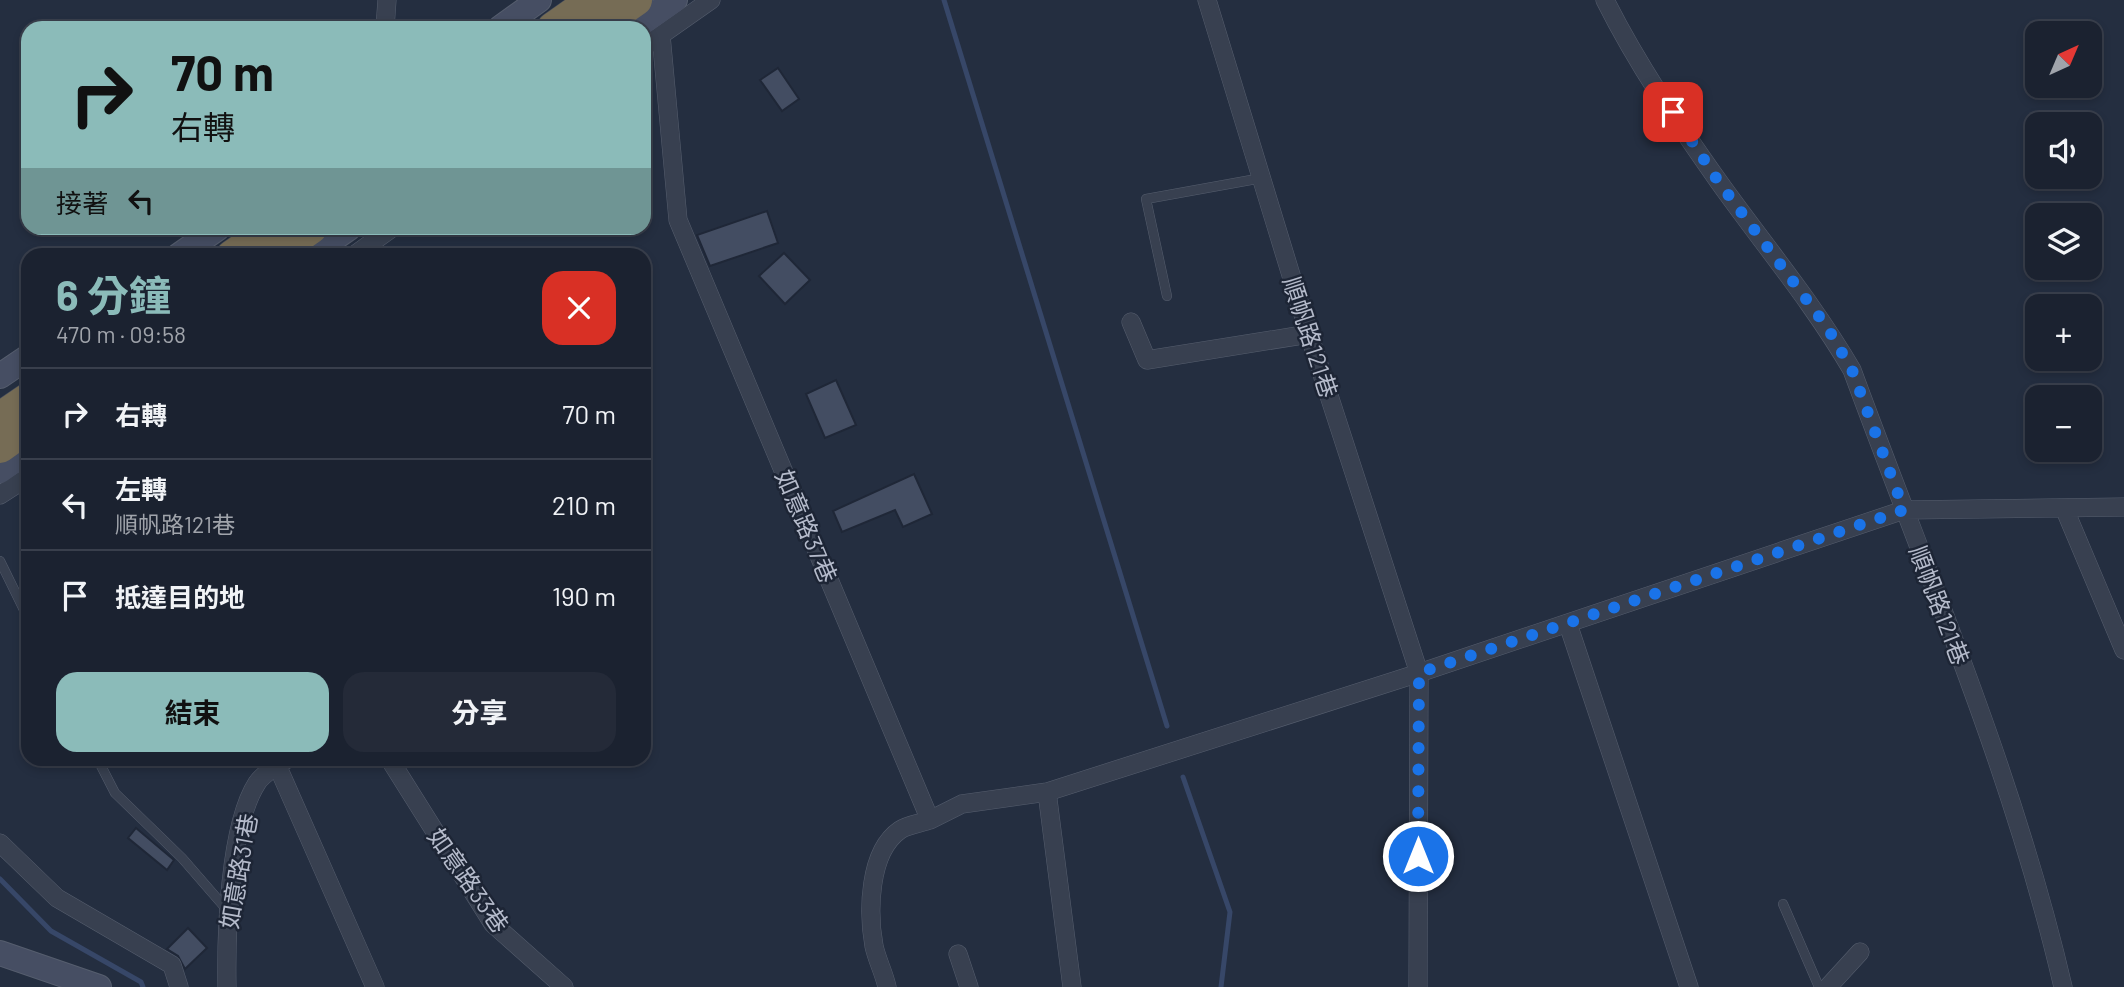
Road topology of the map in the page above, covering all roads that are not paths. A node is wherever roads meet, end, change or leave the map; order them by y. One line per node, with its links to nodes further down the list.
1 (387, 0): 9 (street)
2 (539, 0): 10 (street)
3 (593, 0): 11 (highway)
4 (636, 0): 12 (highway)
5 (675, 0): 13 (street)
6 (711, 0): 14 (street)
7 (1207, 0): 16 (street, 順帆路121巷)
8 (1605, 0): 41 (street, 順帆路121巷)
9 (386, 21)
10 (510, 21)
11 (563, 21)
12 (606, 21)
13 (645, 21)
14 (661, 35): 15 (street); 53 (street, 如意路37巷)
15 (651, 42)
16 (1262, 178): 27 (lane); 29 (street, 順帆路121巷)
17 (208, 235): 22 (street)
18 (262, 235): 23 (highway)
19 (301, 235): 24 (highway)
20 (339, 235): 25 (street)
21 (382, 235): 26 (street)
22 (189, 248)
23 (243, 248)
24 (282, 248)
25 (320, 248)
26 (364, 248)
27 (1167, 296)
28 (1131, 322): 29 (street)
29 (1309, 334): 47 (street, 順帆路121巷)
30 (21, 362): 31 (street)
31 (0, 376)
32 (21, 403): 33 (highway)
33 (0, 418)
34 (21, 433): 35 (highway)
35 (0, 447)
36 (21, 456): 37 (street)
37 (0, 471)
38 (21, 482): 39 (street)
39 (0, 495)
40 (2124, 507): 42 (street)
41 (1904, 510): 42 (street); 45 (street); 72 (street, 順帆路121巷)
42 (2065, 510): 46 (street)
43 (0, 561): 44 (lane)
44 (21, 604)
45 (1568, 624): 47 (street); 69 (street)
46 (2124, 650)
47 (1419, 673): 52 (street); 68 (street, 順帆路121巷)
48 (101, 766): 56 (lane)
49 (277, 766): 56 (street, 如意路31巷)
50 (284, 766): 63 (street)
51 (394, 766): 64 (street, 如意路33巷)
52 (1047, 792): 53 (street); 67 (street)
53 (930, 820): 65 (street)
54 (0, 843): 61 (street)
55 (1783, 904): 70 (lane)
56 (228, 911): 62 (street, 如意路31巷)
57 (1860, 952): 71 (street)
58 (0, 953): 60 (street)
59 (958, 954): 66 (street)
60 (99, 987)
61 (179, 987)
62 (227, 987)
63 (375, 987)
64 (564, 987)
65 (887, 987)
66 (969, 987)
67 (1072, 987)
68 (1418, 987)
69 (1689, 987)
70 (1819, 987)
71 (1828, 987)
72 (2063, 987)

